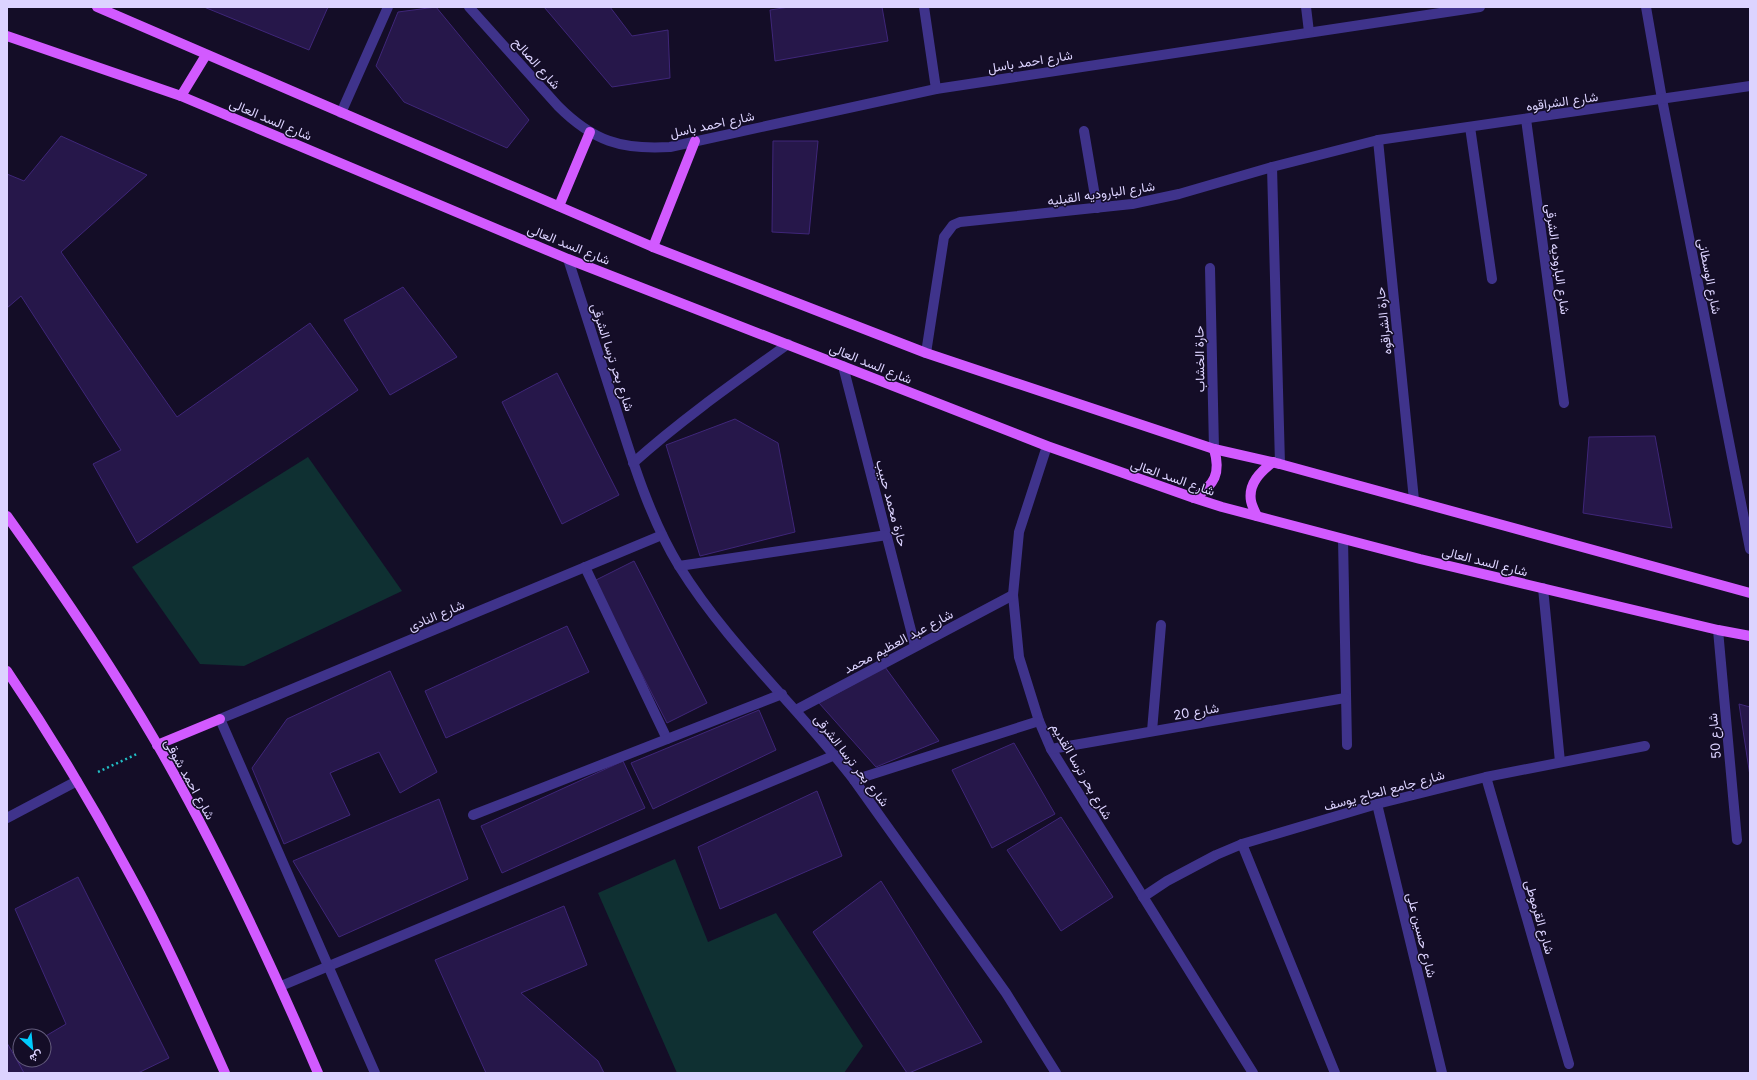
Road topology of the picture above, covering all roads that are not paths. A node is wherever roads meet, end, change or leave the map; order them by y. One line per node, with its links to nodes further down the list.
1 (97, 7): 8 (main road)
2 (388, 7): 16 (street)
3 (469, 7): 20 (street, شارع الصالح)
4 (924, 7): 13 (street)
5 (1306, 7): 9 (street)
6 (1480, 7): 9 (street, شارع احمد باسل)
7 (1646, 7): 15 (street, شارع الوسطانى)
8 (116, 11): 11 (main road)
9 (1309, 32): 13 (street, شارع احمد باسل)
10 (7, 36): 14 (main road, شارع السد العالى)
11 (206, 55): 14 (main road); 16 (main road)
12 (1750, 86): 15 (street, شارع الشراقوه)
13 (936, 89): 22 (street, شارع احمد باسل)
14 (181, 96): 27 (main road, شارع السد العالى)
15 (1662, 99): 17 (street, شارع الشراقوه); 45 (street, شارع الوسطانى)
16 (341, 113): 24 (main road)
17 (1526, 119): 18 (street, شارع الشراقوه); 33 (street, شارع الباروديه الشرقى)
18 (1470, 127): 21 (street, شارع الشراقوه); 29 (street)
19 (1084, 131): 25 (street)
20 (590, 132): 22 (street, شارع احمد باسل); 24 (main road)
21 (1378, 140): 23 (street, شارع الباروديه القبليه); 39 (street, حارة الشراقوه)
22 (695, 141): 26 (main road)
23 (1272, 167): 25 (street, شارع الباروديه القبليه); 37 (street)
24 (559, 206): 26 (main road)
25 (1097, 208): 31 (street, شارع الباروديه القبليه)
26 (653, 247): 31 (main road)
27 (568, 259): 30 (main road, شارع السد العالى); 36 (street, شارع بحر ترسا الشرقى)
28 (1210, 268): 35 (street, حارة الخشاب)
29 (1492, 279)
30 (788, 344): 32 (main road, شارع السد العالى); 36 (street)
31 (926, 353): 35 (main road)
32 (843, 366): 34 (main road, شارع السد العالى); 43 (street, حارة محمد حبيب)
33 (1564, 403)
34 (1047, 446): 38 (main road, شارع السد العالى); 50 (street, شارع بحر ترسا القديم)
35 (1214, 449): 37 (main road); 38 (main road)
36 (633, 463): 42 (street, شارع بحر ترسا الشرقى)
37 (1276, 463): 39 (main road); 41 (main road)
38 (1194, 498): 41 (main road, شارع السد العالى)
39 (1414, 500): 49 (main road)
40 (7, 516): 63 (main road, شارع احمد شوقى)
41 (1257, 516): 44 (main road, شارع السد العالى)
42 (662, 535): 46 (street, شارع بحر ترسا الشرقى); 47 (street, شارع النادى)
43 (886, 535): 46 (street); 54 (street, حارة محمد حبيب)
44 (1343, 538): 48 (main road, شارع السد العالى); 57 (street)
45 (1750, 549)
46 (679, 566): 56 (street, شارع بحر ترسا الشرقى)
47 (585, 567): 59 (street, شارع النادى); 62 (street)
48 (1543, 588): 52 (main road, شارع السد العالى); 68 (street)
49 (1750, 593)
50 (1013, 595): 54 (street, شارع عبد العظيم محمد); 60 (street, شارع بحر ترسا القديم)
51 (1161, 625): 61 (street)
52 (1718, 630): 53 (main road, شارع السد العالى); 75 (street, شارع 50)
53 (1750, 636)
54 (915, 646): 58 (street, شارع عبد العظيم محمد)
55 (7, 671): 71 (main road)
56 (782, 694): 58 (street, شارع بحر ترسا الشرقى); 62 (street)
57 (1345, 698): 61 (street, شارع 20); 64 (street)
58 (796, 710): 67 (street, شارع بحر ترسا الشرقى)
59 (220, 719): 63 (main road); 78 (street)
60 (1039, 721): 66 (street, شارع بحر ترسا القديم); 70 (street)
61 (1152, 731): 66 (street, شارع 20)
62 (668, 739): 73 (street)
63 (157, 745): 79 (main road, شارع احمد شوقى)
64 (1347, 745)
65 (1645, 746): 68 (street, شارع جامع الحاج يوسف)
66 (1051, 749): 77 (street, شارع بحر ترسا القديم)
67 (835, 755): 70 (street, شارع بحر ترسا الشرقى); 78 (street)
68 (1560, 762): 69 (street, شارع جامع الحاج يوسف)
69 (1486, 777): 72 (street, شارع جامع الحاج يوسف); 80 (street, شارع القرموطى)
70 (854, 780): 84 (street, شارع بحر ترسا الشرقى)
71 (77, 781): 74 (street); 81 (main road)
72 (1377, 804): 76 (street, شارع جامع الحاج يوسف); 87 (street, شارع حسين على)
73 (473, 815)
74 (7, 818)
75 (1736, 840)
76 (1242, 844): 77 (street, شارع جامع الحاج يوسف); 86 (street)
77 (1143, 897): 85 (street, شارع بحر ترسا القديم)
78 (328, 966): 79 (street); 83 (street)
79 (280, 986): 82 (main road, شارع احمد شوقى)
80 (1569, 1064)
81 (225, 1073)
82 (318, 1073)
83 (375, 1073)
84 (1056, 1073)
85 (1253, 1073)
86 (1335, 1073)
87 (1442, 1073)

